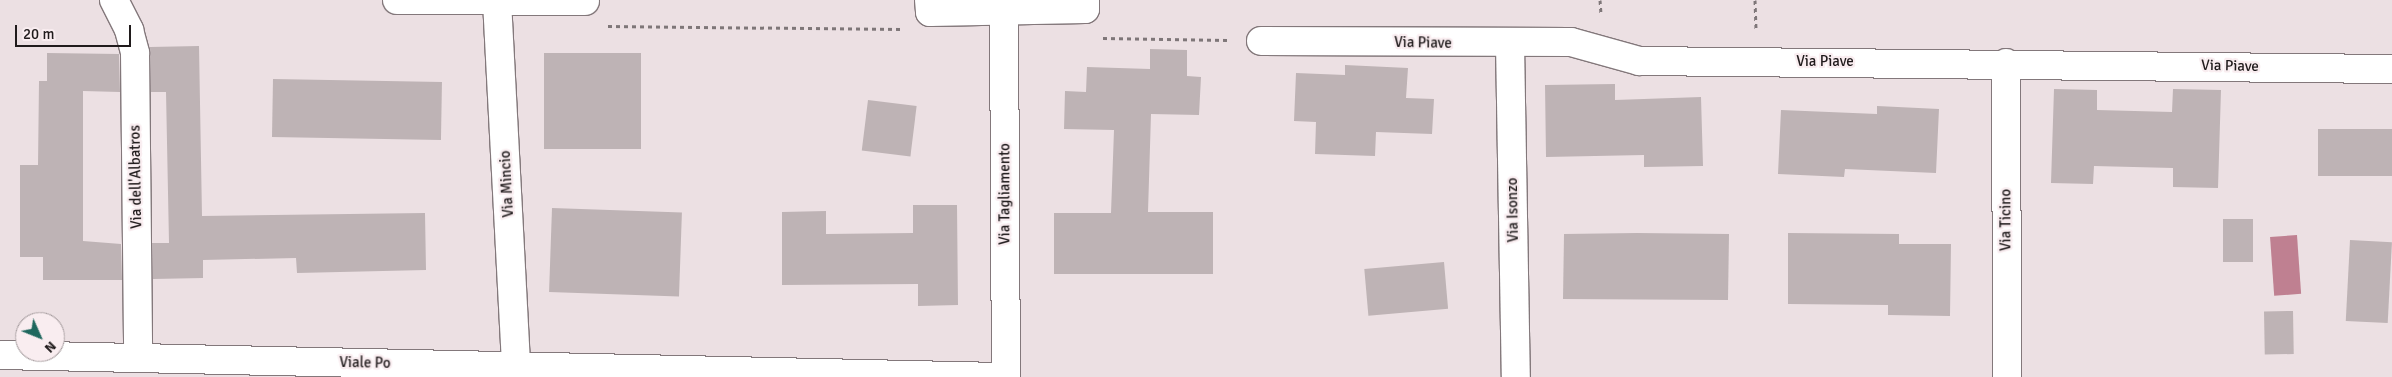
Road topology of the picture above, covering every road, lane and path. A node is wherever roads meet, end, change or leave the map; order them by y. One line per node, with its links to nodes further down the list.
1 (114, 0): 13 (street, Via dell'Albatros)
2 (397, 0): 3 (street)
3 (497, 1): 4 (street); 14 (street, Via Mincio)
4 (585, 1): 6 (path)
5 (1085, 4): 7 (street); 8 (path)
6 (929, 6): 7 (street)
7 (1004, 10): 17 (street, Via Tagliamento)
8 (1261, 41): 9 (street, Via Piave)
9 (1510, 44): 10 (street, Via Piave); 18 (street, Via Isonzo)
10 (2006, 63): 11 (street, Via Piave); 19 (street, Via Ticino)
11 (2392, 69)
12 (0, 355): 13 (street, Viale Po)
13 (138, 358): 15 (street, Viale Po)
14 (516, 366): 15 (street, Viale Po); 16 (street, Viale Po)
15 (446, 371)
16 (1000, 377)
17 (1006, 377)
18 (1516, 377)
19 (2007, 377)

